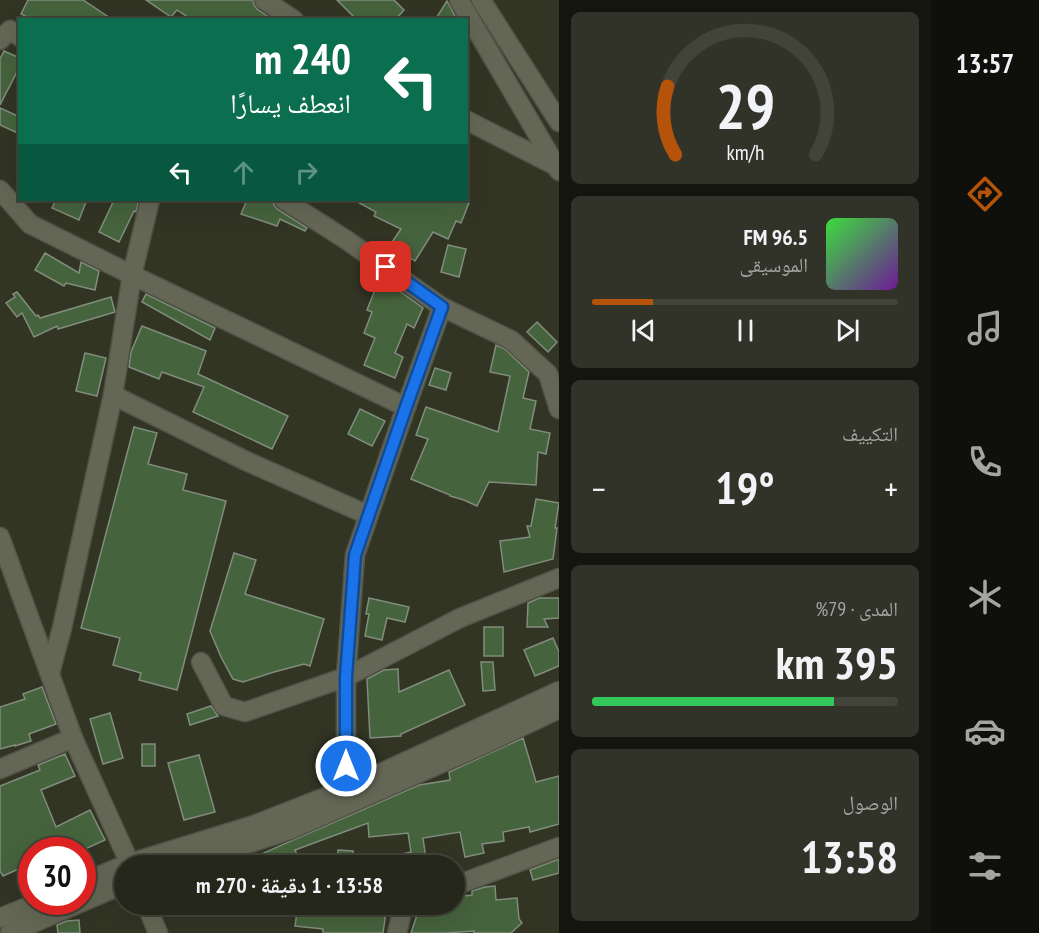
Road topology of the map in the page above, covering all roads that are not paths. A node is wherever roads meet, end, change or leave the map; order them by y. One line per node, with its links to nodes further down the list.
1 (264, 0): 4 (street)
2 (459, 0): 9 (street)
3 (481, 0): 8 (street)
4 (291, 18)
5 (18, 36): 6 (street)
6 (0, 40)
7 (468, 121): 9 (street)
8 (559, 122)
9 (557, 166)
10 (0, 190): 13 (street)
11 (150, 201): 13 (street)
12 (288, 201): 14 (street)
13 (132, 275): 15 (street); 16 (street)
14 (442, 307): 16 (street); 17 (street)
15 (113, 395): 18 (street); 22 (street)
16 (406, 407): 18 (street)
17 (559, 409)
18 (368, 515): 23 (street)
19 (0, 537): 22 (street)
20 (559, 578): 23 (street)
21 (201, 662): 23 (street)
22 (50, 673): 26 (street)
23 (346, 677): 28 (street)
24 (559, 691): 28 (street)
25 (559, 709): 32 (street)
26 (73, 738): 27 (street); 30 (street)
27 (0, 769)
28 (346, 789): 31 (street)
29 (559, 847): 35 (street)
30 (127, 855)
31 (159, 855)
32 (213, 855)
33 (114, 871): 34 (street)
34 (96, 878)
35 (465, 882)
36 (114, 888): 41 (street)
37 (18, 911): 40 (street)
38 (151, 915): 42 (street)
39 (401, 915): 43 (street)
40 (0, 918)
41 (10, 933)
42 (158, 933)
43 (397, 933)

